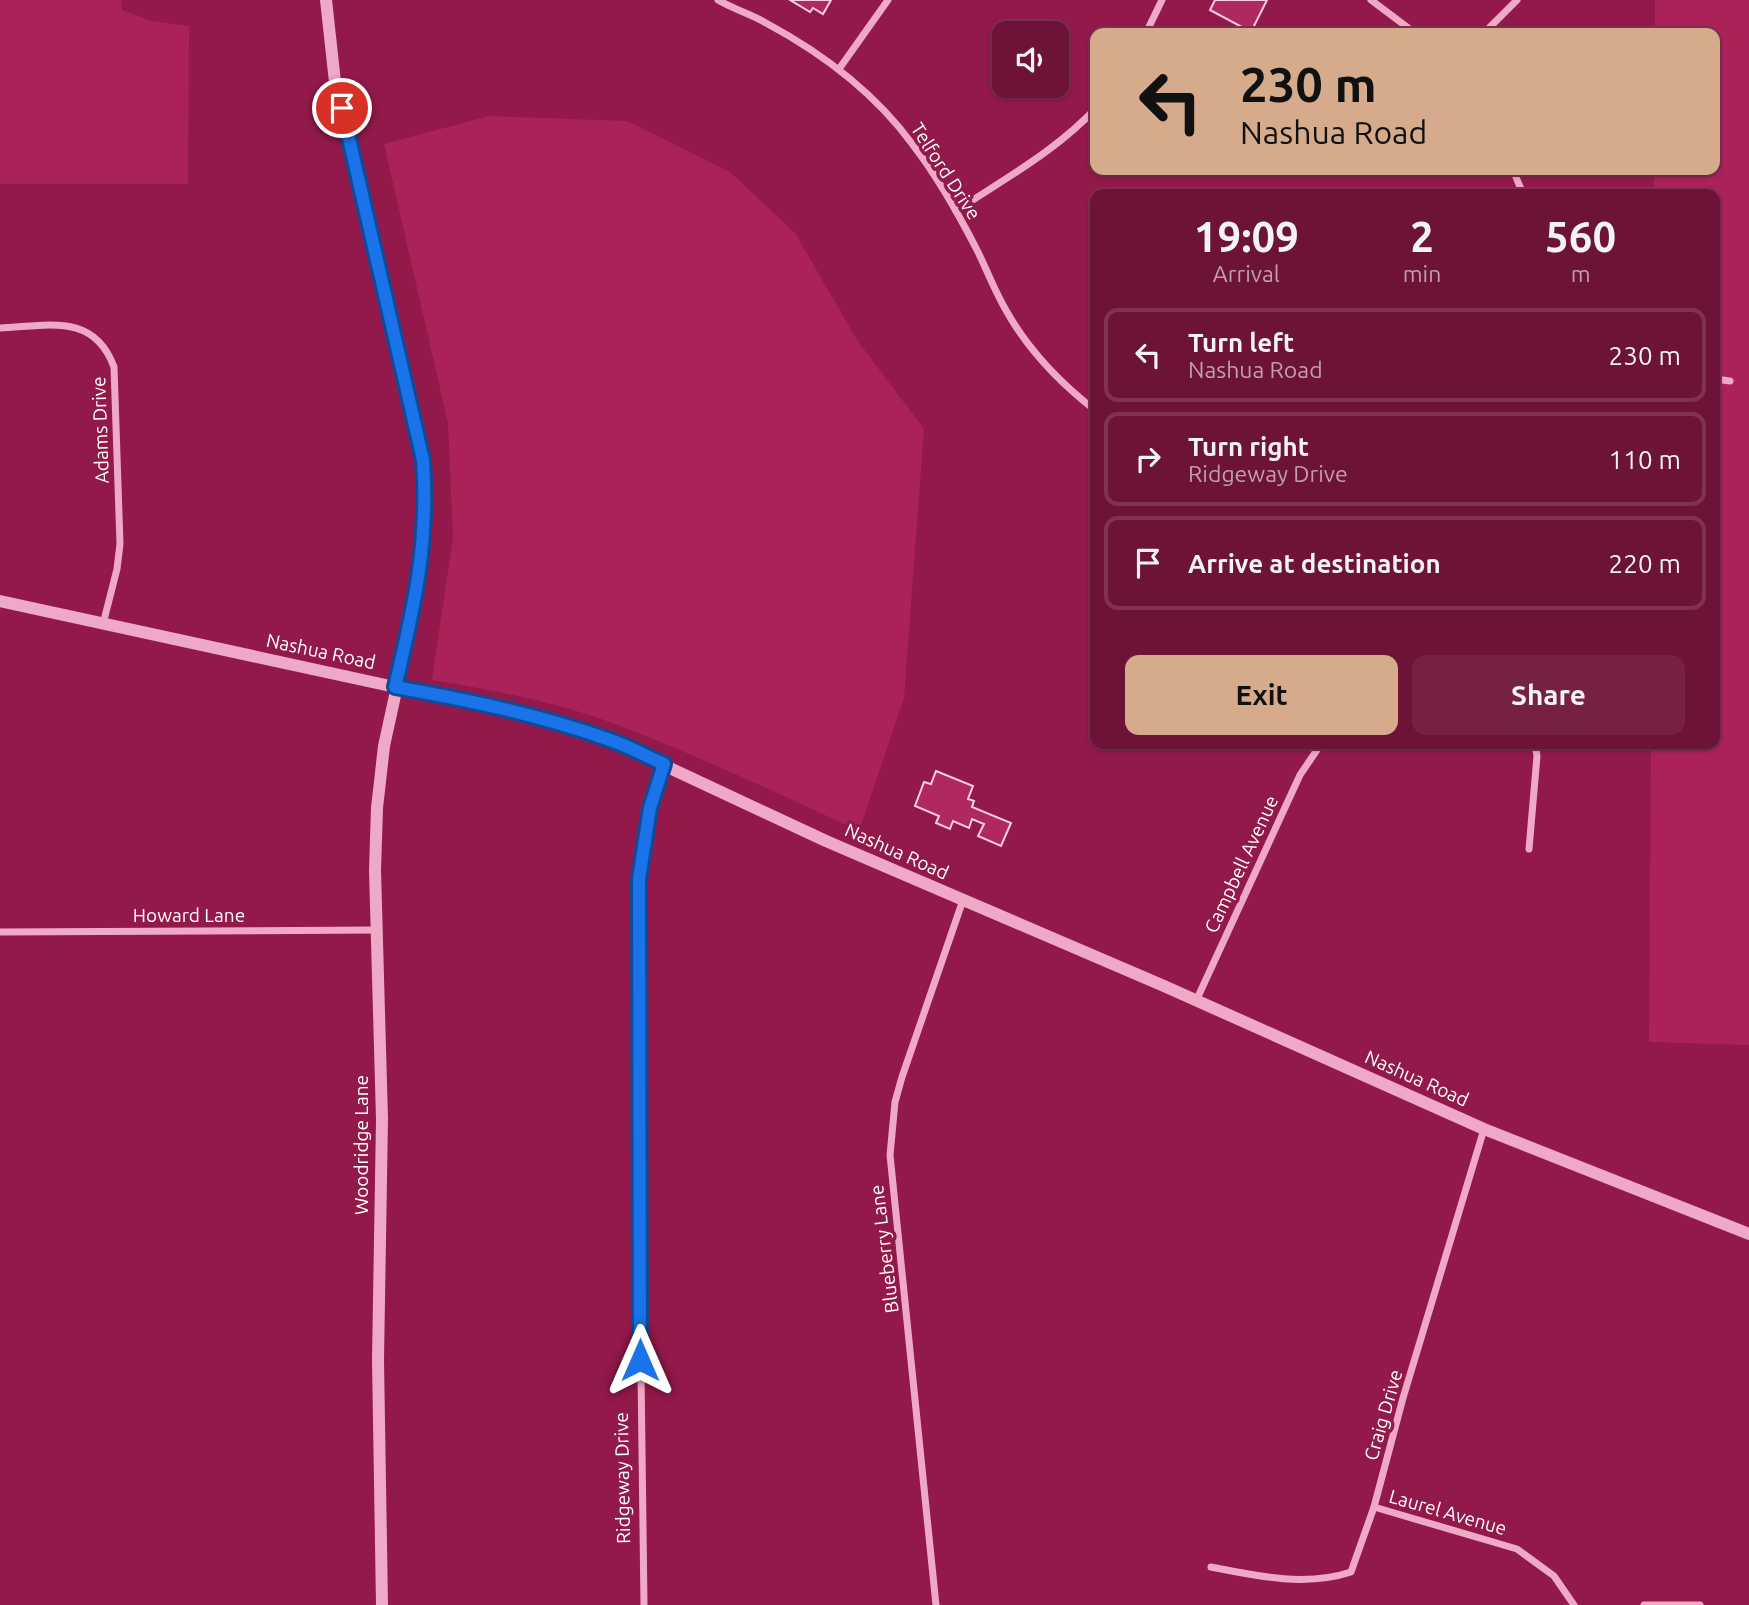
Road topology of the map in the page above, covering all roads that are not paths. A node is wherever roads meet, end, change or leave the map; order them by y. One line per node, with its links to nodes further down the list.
1 (326, 0): 19 (street)
2 (718, 0): 10 (street, Telford Drive)
3 (888, 0): 10 (street)
4 (1162, 0): 7 (street)
5 (1371, 0): 8 (street)
6 (1517, 0): 9 (street)
7 (1148, 28)
8 (1408, 28)
9 (1488, 28)
10 (839, 69): 12 (street, Telford Drive)
11 (1090, 114): 12 (street)
12 (956, 211): 16 (street, Telford Drive)
13 (0, 328): 18 (street, Adams Drive)
14 (1720, 380): 15 (street)
15 (1731, 381)
16 (1090, 406)
17 (0, 601): 18 (street, Nashua Road)
18 (103, 624): 19 (street, Nashua Road)
19 (395, 687): 22 (street, Nashua Road); 25 (street, Woodridge Lane)
20 (1318, 749): 27 (street, Campbell Avenue)
21 (1536, 749): 23 (street)
22 (664, 764): 24 (street, Nashua Road); 33 (street, Ridgeway Drive)
23 (1529, 849)
24 (963, 900): 27 (street, Nashua Road); 34 (street, Blueberry Lane)
25 (378, 930): 26 (street, Howard Lane); 32 (street, Woodridge Lane)
26 (0, 932)
27 (1195, 1001): 28 (street, Nashua Road)
28 (1484, 1129): 29 (street, Nashua Road); 30 (street, Craig Drive)
29 (1749, 1234)
30 (1374, 1507): 31 (street, Craig Drive); 35 (street, Laurel Avenue)
31 (1211, 1567)
32 (382, 1605)
33 (644, 1605)
34 (936, 1605)
35 (1574, 1605)
36 (1644, 1605): 37 (street)
37 (1700, 1605)

